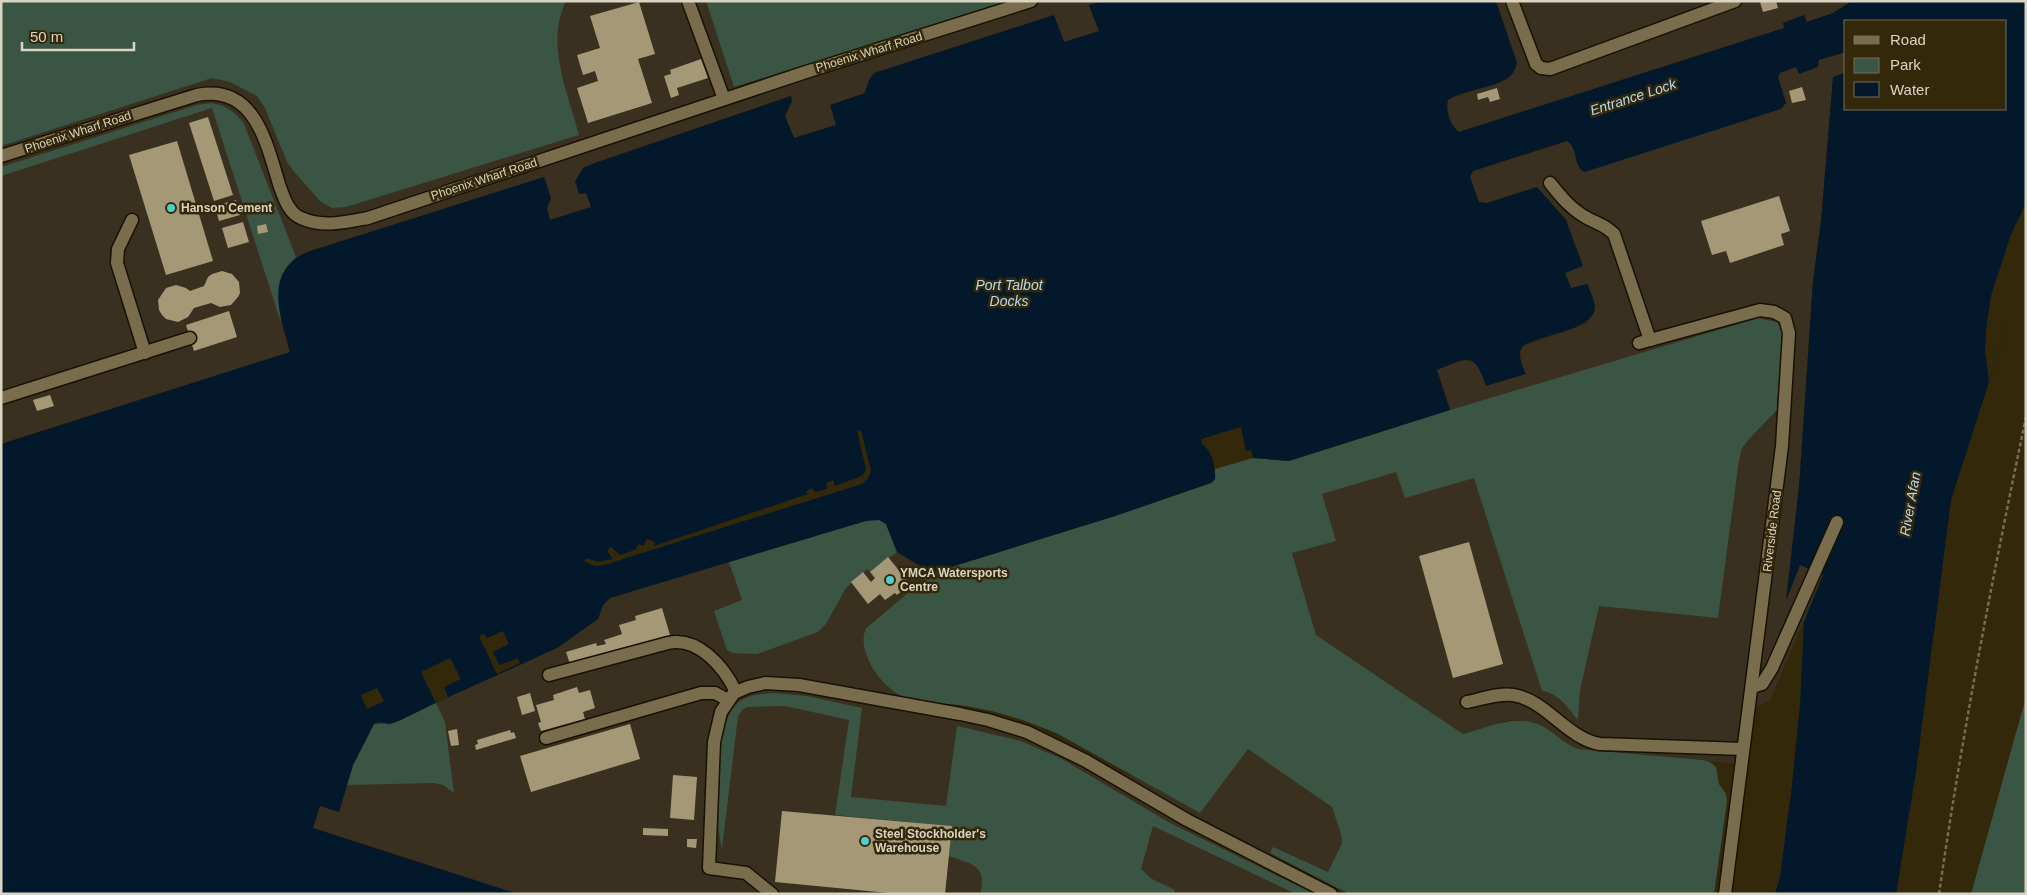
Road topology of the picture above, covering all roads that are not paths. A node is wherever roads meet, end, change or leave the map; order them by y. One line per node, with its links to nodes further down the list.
1 (688, 1): 5 (lane)
2 (1032, 1): 5 (lane, Phoenix Wharf Road)
3 (1512, 1): 4 (lane)
4 (1735, 1)
5 (724, 99): 6 (lane, Phoenix Wharf Road)
6 (1, 156)
7 (1550, 183): 14 (lane, Riverside Road)
8 (132, 220): 10 (lane)
9 (190, 338): 10 (lane)
10 (145, 353): 11 (lane)
11 (1, 398)
12 (1837, 522): 14 (lane)
13 (549, 675): 15 (lane)
14 (1752, 687): 18 (lane, Riverside Road)
15 (732, 696): 17 (lane); 19 (lane); 20 (lane)
16 (1468, 702): 18 (lane)
17 (546, 738)
18 (1743, 749): 21 (lane, Riverside Road)
19 (772, 894)
20 (1331, 894)
21 (1725, 894)

